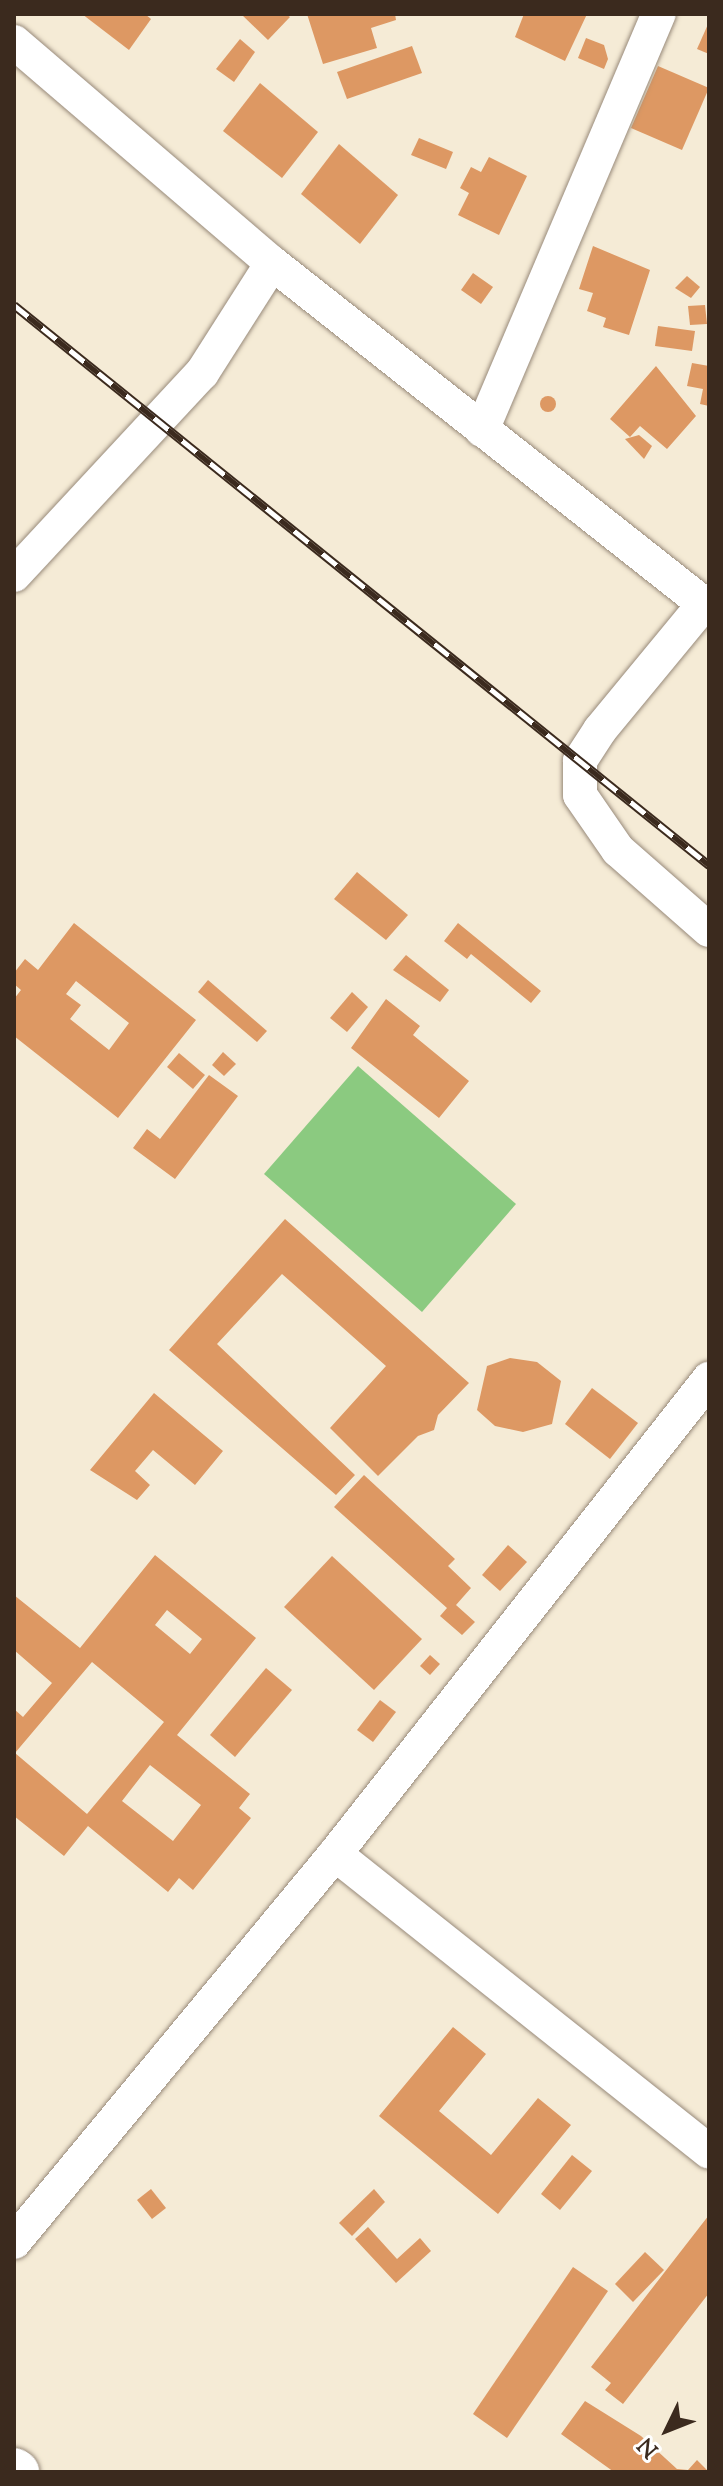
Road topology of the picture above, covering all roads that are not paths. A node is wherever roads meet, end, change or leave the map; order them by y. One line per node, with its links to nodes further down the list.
1 (659, 14): 4 (street)
2 (14, 42): 3 (street)
3 (272, 263): 4 (street); 5 (street)
4 (482, 430): 6 (street)
5 (14, 575)
6 (706, 606): 7 (street)
7 (709, 930)
8 (709, 1379): 9 (street)
9 (335, 1854): 10 (street); 11 (street)
10 (709, 2151)
11 (14, 2242)

